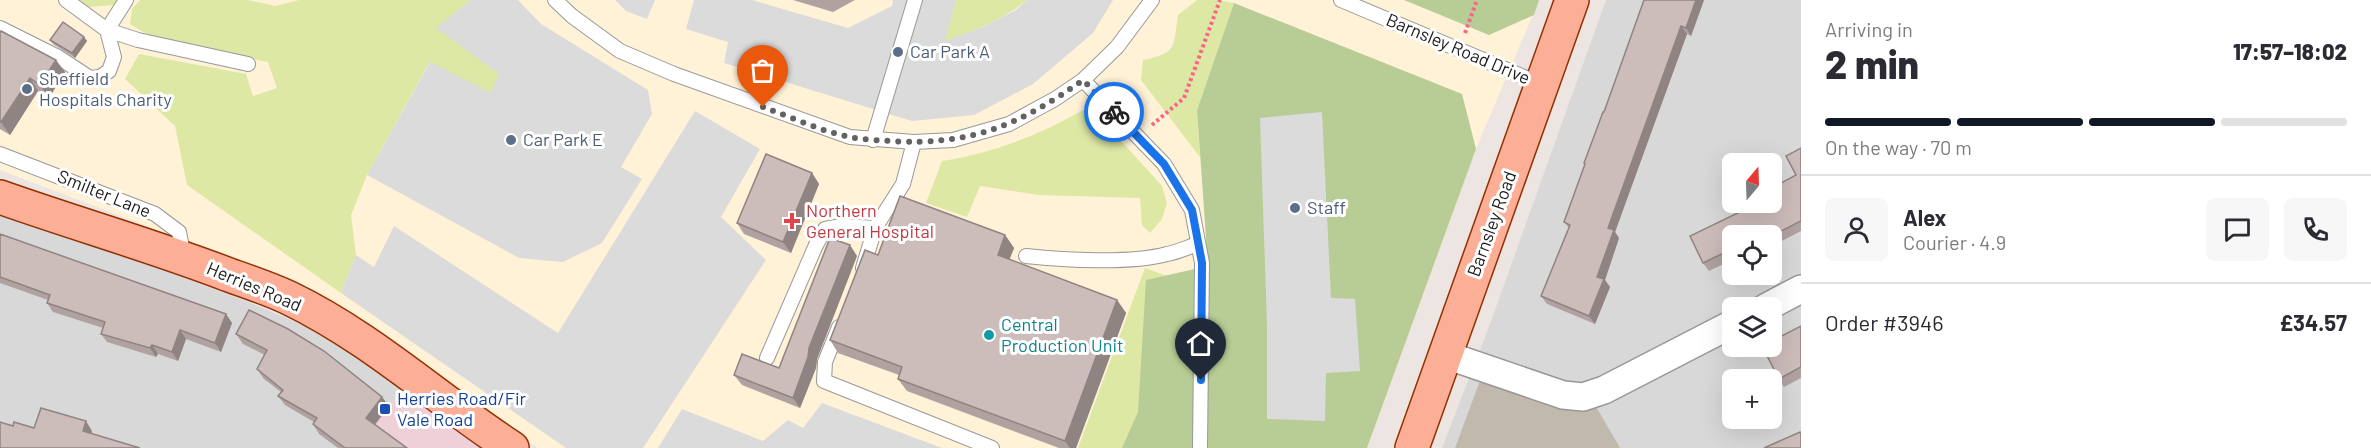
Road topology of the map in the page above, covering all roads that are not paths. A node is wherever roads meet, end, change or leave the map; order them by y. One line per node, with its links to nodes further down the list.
1 (66, 0): 9 (lane)
2 (126, 0): 9 (lane)
3 (555, 0): 13 (lane)
4 (915, 0): 13 (lane)
5 (1152, 0): 11 (lane)
6 (1341, 0): 12 (lane, Barnsley Road Drive)
7 (1572, 0): 12 (main road, Barnsley Road)
8 (0, 28): 9 (lane)
9 (107, 30): 10 (lane)
10 (248, 64)
11 (1083, 80): 14 (lane); 18 (lane)
12 (1543, 85): 26 (main road, Barnsley Road)
13 (873, 140): 14 (lane)
14 (914, 142): 17 (lane)
15 (0, 154): 20 (lane, Smilter Lane)
16 (0, 197): 20 (main road, Herries Road)
17 (875, 228): 21 (lane); 27 (lane)
18 (1198, 244): 19 (lane); 30 (lane)
19 (1026, 256)
20 (184, 258): 28 (main road, Herries Road)
21 (857, 282)
22 (1801, 289): 23 (street)
23 (1782, 299)
24 (845, 312): 29 (lane)
25 (1722, 329): 26 (street)
26 (1446, 355): 31 (main road, Barnsley Road)
27 (767, 358)
28 (512, 448)
29 (992, 448)
30 (1200, 448)
31 (1412, 448)

